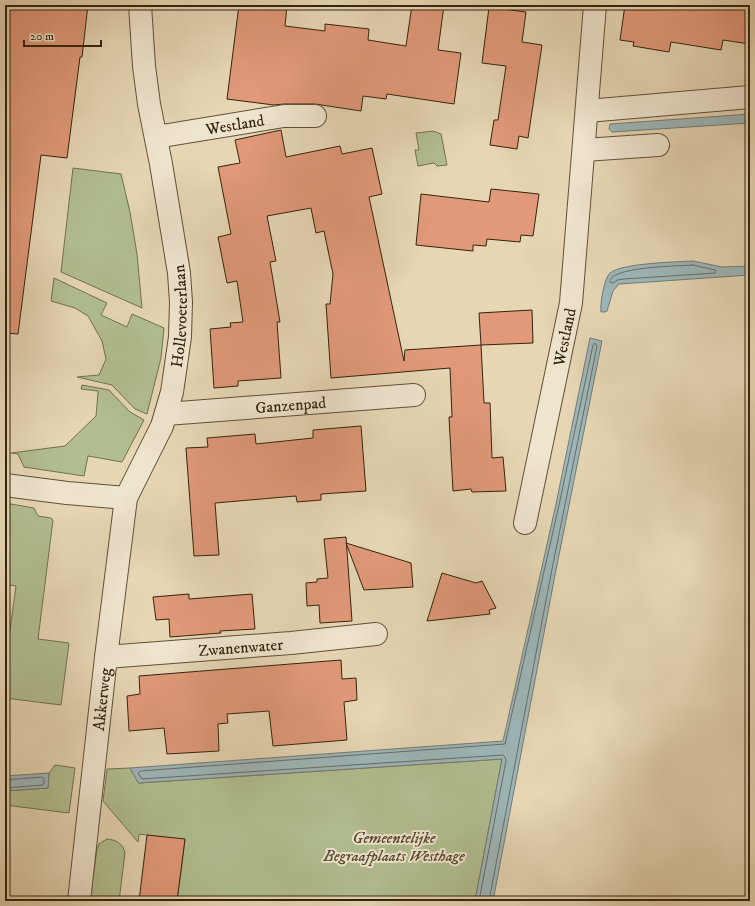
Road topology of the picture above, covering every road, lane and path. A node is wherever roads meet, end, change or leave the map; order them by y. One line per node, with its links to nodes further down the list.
1 (140, 5): 6 (street, Hollevoeterlaan)
2 (595, 5): 4 (street, Westland)
3 (750, 97): 4 (street)
4 (587, 111): 8 (street, Westland)
5 (315, 116): 6 (street, Westland)
6 (156, 136): 10 (street, Hollevoeterlaan)
7 (658, 145): 8 (street)
8 (584, 150): 13 (street, Westland)
9 (414, 395): 10 (street, Ganzenpad)
10 (166, 414): 12 (street, Hollevoeterlaan)
11 (5, 485): 12 (street)
12 (126, 498): 15 (street, Akkerweg)
13 (526, 523)
14 (376, 634): 15 (street, Zwanenwater)
15 (106, 657): 16 (street, Akkerweg)
16 (79, 901)

